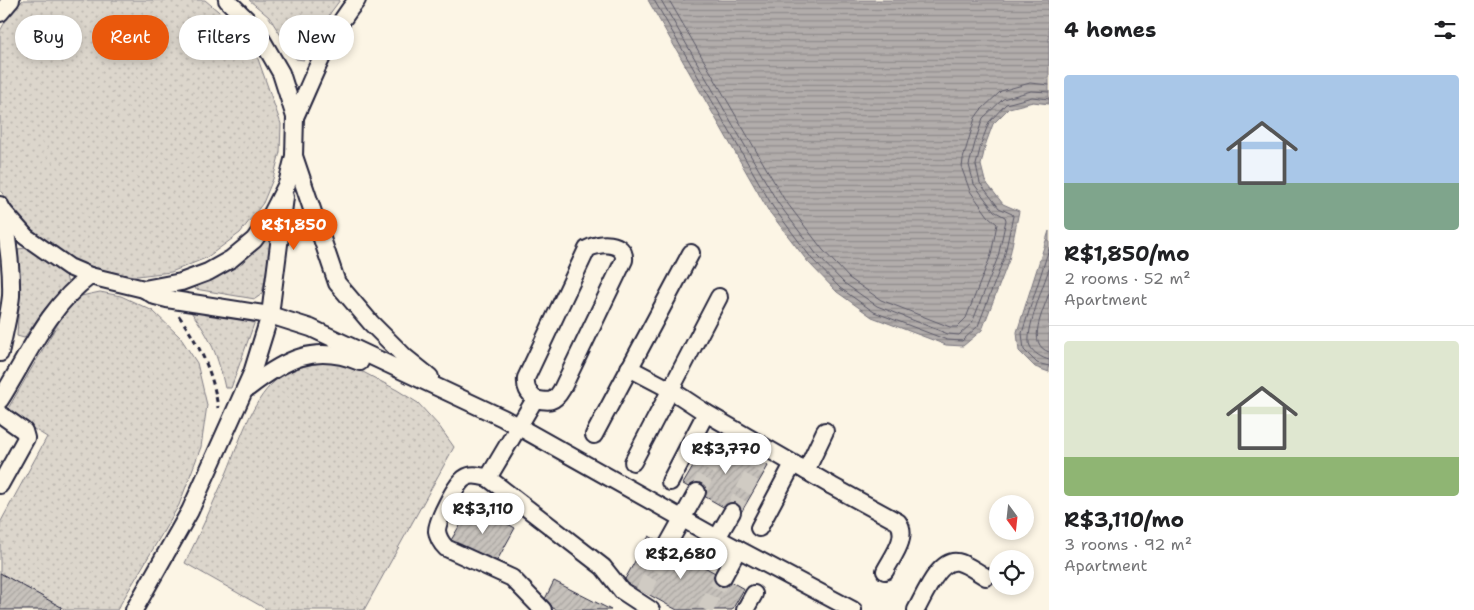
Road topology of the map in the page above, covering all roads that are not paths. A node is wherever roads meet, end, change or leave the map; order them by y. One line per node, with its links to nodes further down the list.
1 (11, 0): 4 (street)
2 (227, 0): 5 (street)
3 (357, 0): 5 (street)
4 (0, 12)
5 (295, 117): 6 (street)
6 (294, 156): 7 (street); 18 (street)
7 (287, 184): 11 (street); 13 (street)
8 (1, 208): 10 (street); 14 (street)
9 (691, 253): 15 (street)
10 (90, 276): 11 (street); 20 (street)
11 (144, 289): 13 (street)
12 (719, 297): 17 (street)
13 (270, 315): 16 (street); 18 (street)
14 (0, 353)
15 (629, 368): 17 (street); 25 (street)
16 (246, 389): 18 (street); 43 (street)
17 (671, 390): 21 (street); 26 (street)
18 (456, 396): 23 (street)
19 (535, 398): 19 (street); 23 (street)
20 (0, 400)
21 (706, 413): 27 (street); 29 (street)
22 (0, 414): 30 (street)
23 (517, 426): 28 (street); 33 (street)
24 (825, 431): 27 (street)
25 (594, 435)
26 (634, 462)
27 (800, 468): 34 (street); 38 (street)
28 (488, 478): 42 (street); 44 (street)
29 (670, 482)
30 (0, 485)
31 (697, 492): 33 (street)
32 (732, 512): 35 (street)
33 (682, 519): 35 (street); 36 (street)
34 (759, 528)
35 (717, 538): 37 (street)
36 (667, 546)
37 (738, 549): 39 (street); 46 (street)
38 (886, 570)
39 (723, 577)
40 (986, 577): 47 (street)
41 (754, 594): 45 (street)
42 (641, 603)
43 (134, 610)
44 (543, 610)
45 (745, 610)
46 (853, 610)
47 (916, 610)

